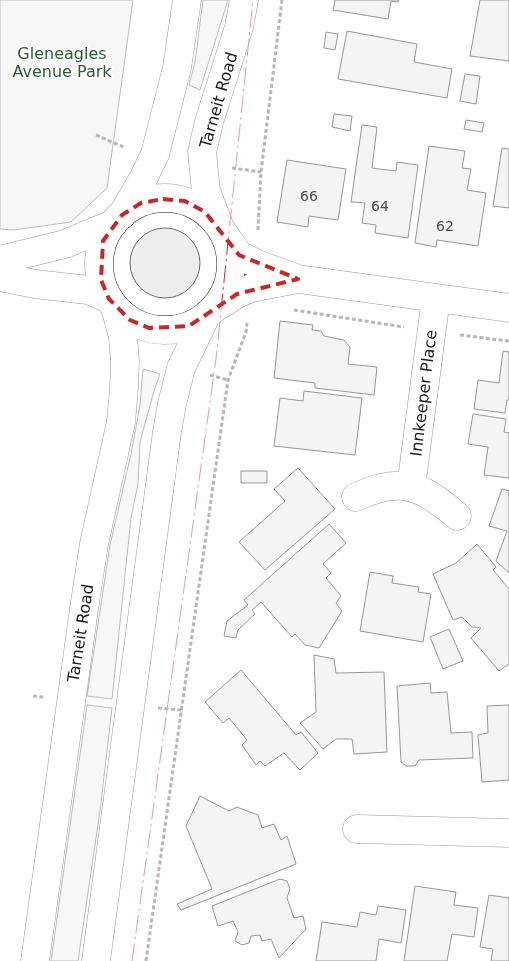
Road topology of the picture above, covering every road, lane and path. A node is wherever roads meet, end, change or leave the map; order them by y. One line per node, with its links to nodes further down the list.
1 (188, 0): 4 (main road)
2 (244, 0): 5 (main road, Tarneit Road)
3 (282, 0): 7 (path)
4 (118, 219): 5 (main road); 6 (main road); 10 (main road)
5 (223, 232): 7 (main road); 13 (main road)
6 (0, 260)
7 (254, 276): 9 (main road); 13 (main road); 23 (path)
8 (0, 277): 10 (main road)
9 (436, 298): 11 (main road); 14 (main road, Innkeeper Place)
10 (112, 303): 13 (main road); 21 (main road, Tarneit Road)
11 (509, 308)
12 (287, 309): 14 (path)
13 (211, 312): 22 (main road)
14 (431, 331): 15 (path); 16 (main road, Innkeeper Place)
15 (509, 341)
16 (411, 487): 17 (main road); 18 (main road)
17 (356, 497)
18 (457, 516)
19 (357, 829): 20 (main road)
20 (509, 833)
21 (35, 961)
22 (96, 961)
23 (146, 961)

